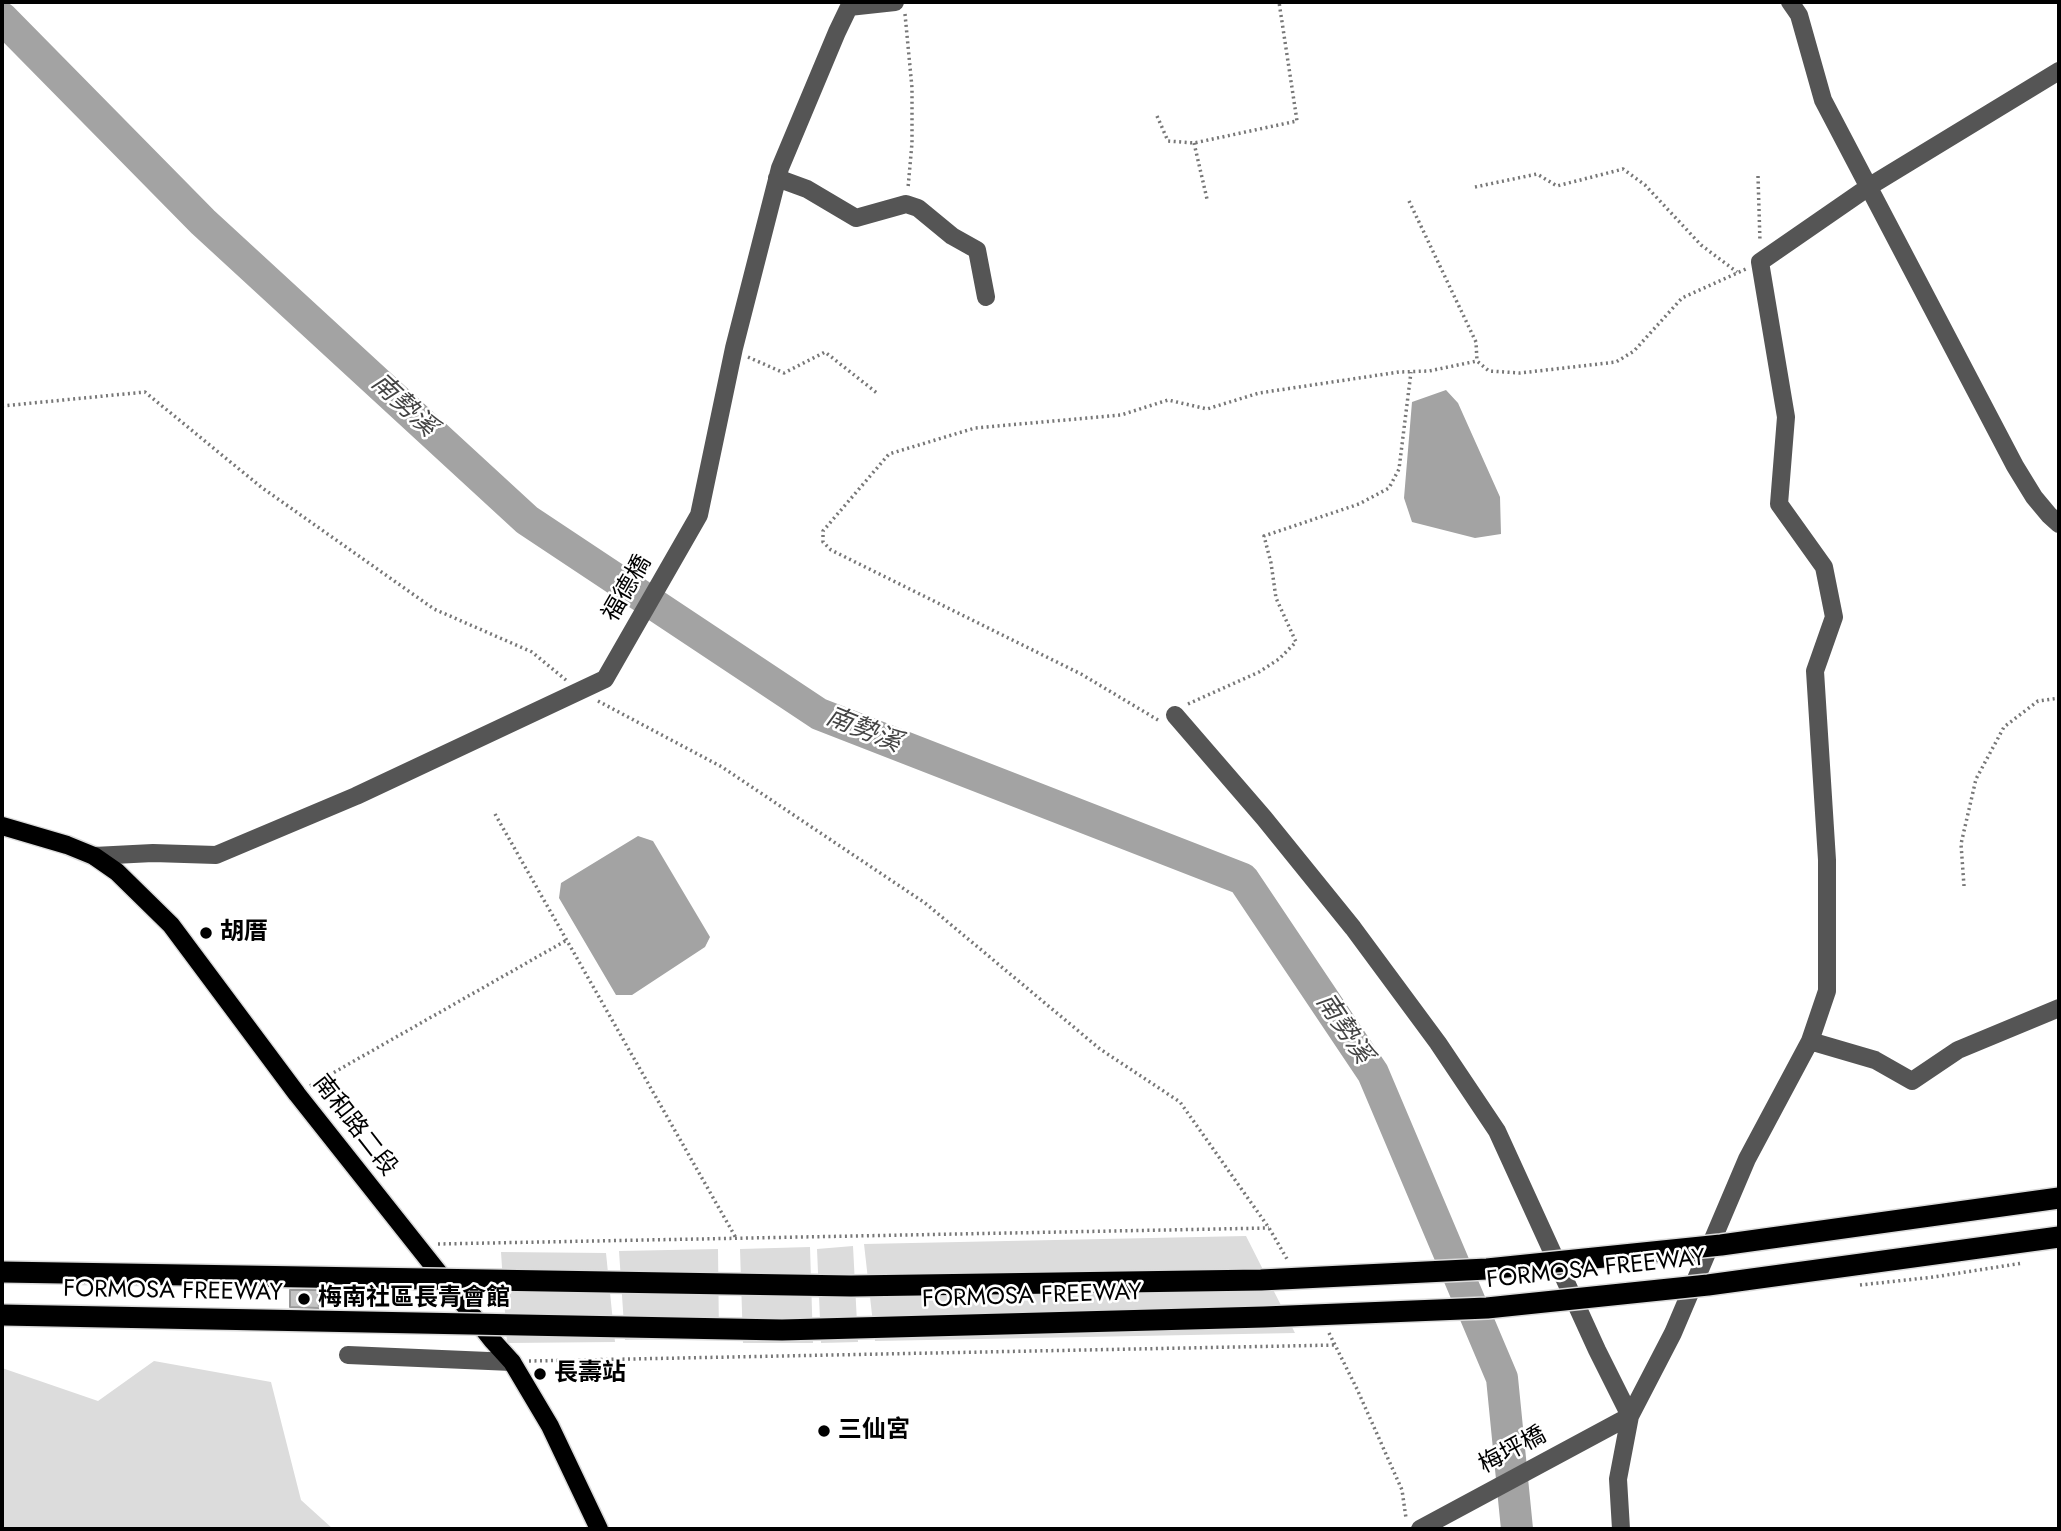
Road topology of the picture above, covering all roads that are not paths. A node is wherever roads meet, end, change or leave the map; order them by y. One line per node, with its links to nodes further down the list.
1 (895, 2): 4 (street, 福德橋)
2 (1790, 2): 5 (street)
3 (2059, 71): 5 (street)
4 (778, 178): 6 (street); 10 (street, 福德橋)
5 (1870, 186): 7 (street); 12 (street)
6 (986, 297)
7 (2059, 524)
8 (1175, 715): 19 (street)
9 (2, 826): 10 (main road, 南和路二段)
10 (94, 856): 18 (main road, 南和路二段)
11 (2059, 1009): 12 (street)
12 (1810, 1041): 19 (street)
13 (2059, 1198): 15 (highway, FORMOSA FREEWAY, bridge)
14 (2059, 1237): 16 (highway, FORMOSA FREEWAY, bridge)
15 (2, 1272)
16 (2, 1315)
17 (348, 1355): 18 (street)
18 (512, 1362): 20 (main road, 南和路二段)
19 (1630, 1416): 21 (street, 梅坪橋); 22 (street)
20 (599, 1529)
21 (1420, 1529)
22 (1620, 1529)

